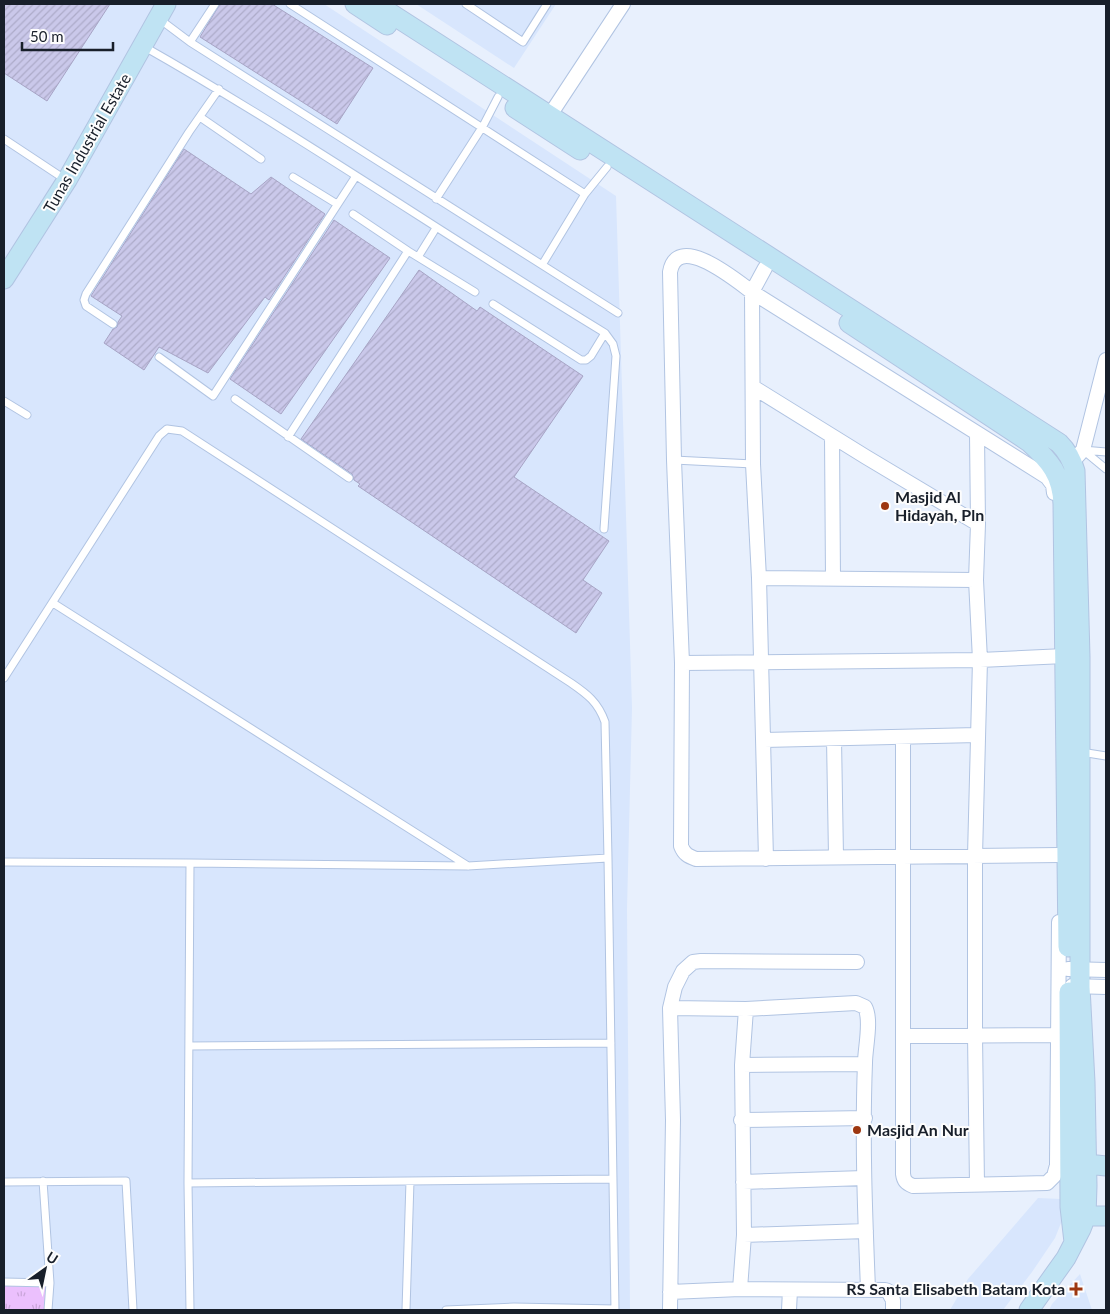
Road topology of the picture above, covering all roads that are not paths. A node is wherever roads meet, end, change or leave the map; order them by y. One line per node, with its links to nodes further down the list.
1 (215, 4): 9 (lane)
2 (290, 4): 15 (lane)
3 (354, 4): 12 (main road)
4 (376, 4): 13 (main road)
5 (466, 4): 6 (lane)
6 (547, 4)
7 (624, 4): 13 (street)
8 (162, 11): 9 (lane); 10 (main road, Tunas Industrial Estate)
9 (190, 42): 23 (lane)
10 (142, 46): 11 (lane); 21 (main road, Tunas Industrial Estate)
11 (219, 89): 14 (lane); 19 (lane)
12 (498, 97): 15 (lane); 18 (main road)
13 (550, 115): 35 (main road)
14 (200, 117): 17 (lane); 37 (lane)
15 (483, 126): 22 (lane); 23 (lane)
16 (4, 139): 21 (lane)
17 (260, 159)
18 (608, 167): 22 (lane); 30 (main road)
19 (356, 176): 24 (lane); 26 (lane)
20 (293, 177): 24 (lane)
21 (67, 180): 31 (main road, Tunas Industrial Estate)
22 (585, 194): 29 (lane)
23 (436, 199): 29 (lane)
24 (337, 204): 39 (lane)
25 (353, 214): 27 (lane)
26 (436, 228): 28 (lane); 38 (lane)
27 (408, 251): 28 (lane); 47 (lane)
28 (418, 257): 32 (lane)
29 (542, 265): 36 (lane)
30 (765, 268): 33 (street); 35 (main road)
31 (4, 279)
32 (475, 292)
33 (752, 292): 41 (street); 45 (street); 50 (street)
34 (493, 304): 38 (lane)
35 (841, 310): 49 (main road); 60 (main road)
36 (618, 313)
37 (113, 324)
38 (604, 333): 55 (lane)
39 (159, 357)
40 (1106, 360): 49 (street)
41 (753, 387): 46 (street); 51 (street)
42 (235, 400): 47 (lane)
43 (4, 401): 44 (lane)
44 (27, 415)
45 (977, 434): 54 (street); 60 (street)
46 (832, 436): 54 (street); 57 (street)
47 (288, 437): 53 (lane)
48 (1106, 452): 49 (lane)
49 (1078, 456): 52 (lane); 69 (main road)
50 (674, 460): 51 (lane); 63 (street)
51 (753, 464): 56 (street)
52 (1106, 469)
53 (349, 478)
54 (978, 524): 58 (street)
55 (604, 529)
56 (759, 578): 57 (street); 62 (street)
57 (833, 579): 58 (street)
58 (976, 580): 61 (street)
59 (53, 603): 64 (lane); 75 (lane); 79 (lane)
60 (1062, 656): 61 (street); 71 (street); 82 (main road)
61 (980, 660): 62 (street); 65 (street)
62 (761, 661): 63 (street); 68 (street)
63 (682, 663): 76 (street)
64 (4, 678)
65 (978, 735): 66 (street); 73 (street)
66 (903, 737): 67 (street); 74 (street)
67 (834, 739): 68 (street); 72 (street)
68 (764, 740): 76 (street)
69 (1080, 752): 70 (lane); 82 (main road)
70 (1106, 756)
71 (1060, 855): 73 (street); 87 (street)
72 (836, 856): 74 (street); 76 (street)
73 (975, 856): 74 (street); 86 (street)
74 (904, 857): 88 (street)
75 (608, 858): 79 (lane); 89 (lane)
76 (766, 859)
77 (4, 862): 78 (lane)
78 (190, 862): 79 (lane); 90 (lane)
79 (468, 866)
80 (858, 962): 84 (street)
81 (1106, 970): 82 (street)
82 (1075, 978): 83 (street); 87 (main road); 95 (main road)
83 (1106, 987)
84 (670, 1008): 85 (street); 114 (street)
85 (746, 1009): 91 (street); 92 (street)
86 (975, 1035): 87 (street); 88 (street); 104 (street)
87 (1062, 1035): 104 (street); 105 (main road)
88 (902, 1036): 104 (street)
89 (611, 1043): 90 (lane); 98 (lane)
90 (189, 1046): 103 (lane)
91 (865, 1064): 92 (street); 93 (street)
92 (742, 1065): 94 (street)
93 (865, 1118): 94 (street); 97 (street)
94 (741, 1120): 102 (street)
95 (1087, 1164): 96 (main road); 105 (main road)
96 (1106, 1166)
97 (864, 1178): 102 (street); 107 (street)
98 (613, 1179): 100 (lane); 120 (lane)
99 (43, 1181): 101 (lane); 110 (lane); 116 (lane)
100 (410, 1181): 103 (lane); 118 (lane)
101 (4, 1182)
102 (743, 1182): 108 (street)
103 (188, 1183): 117 (lane)
104 (976, 1185)
105 (1079, 1216): 106 (main road); 124 (main road)
106 (1106, 1216)
107 (866, 1231): 108 (street); 112 (street)
108 (744, 1235): 111 (street)
109 (4, 1282): 110 (lane)
110 (50, 1283): 115 (lane)
111 (740, 1289): 113 (street); 114 (street)
112 (868, 1289): 113 (street); 123 (street)
113 (790, 1290): 122 (street)
114 (670, 1292): 121 (street)
115 (48, 1310)
116 (132, 1310)
117 (190, 1310)
118 (406, 1310)
119 (446, 1310): 120 (lane)
120 (615, 1310)
121 (670, 1310)
122 (789, 1310)
123 (893, 1310)
124 (1029, 1310)

